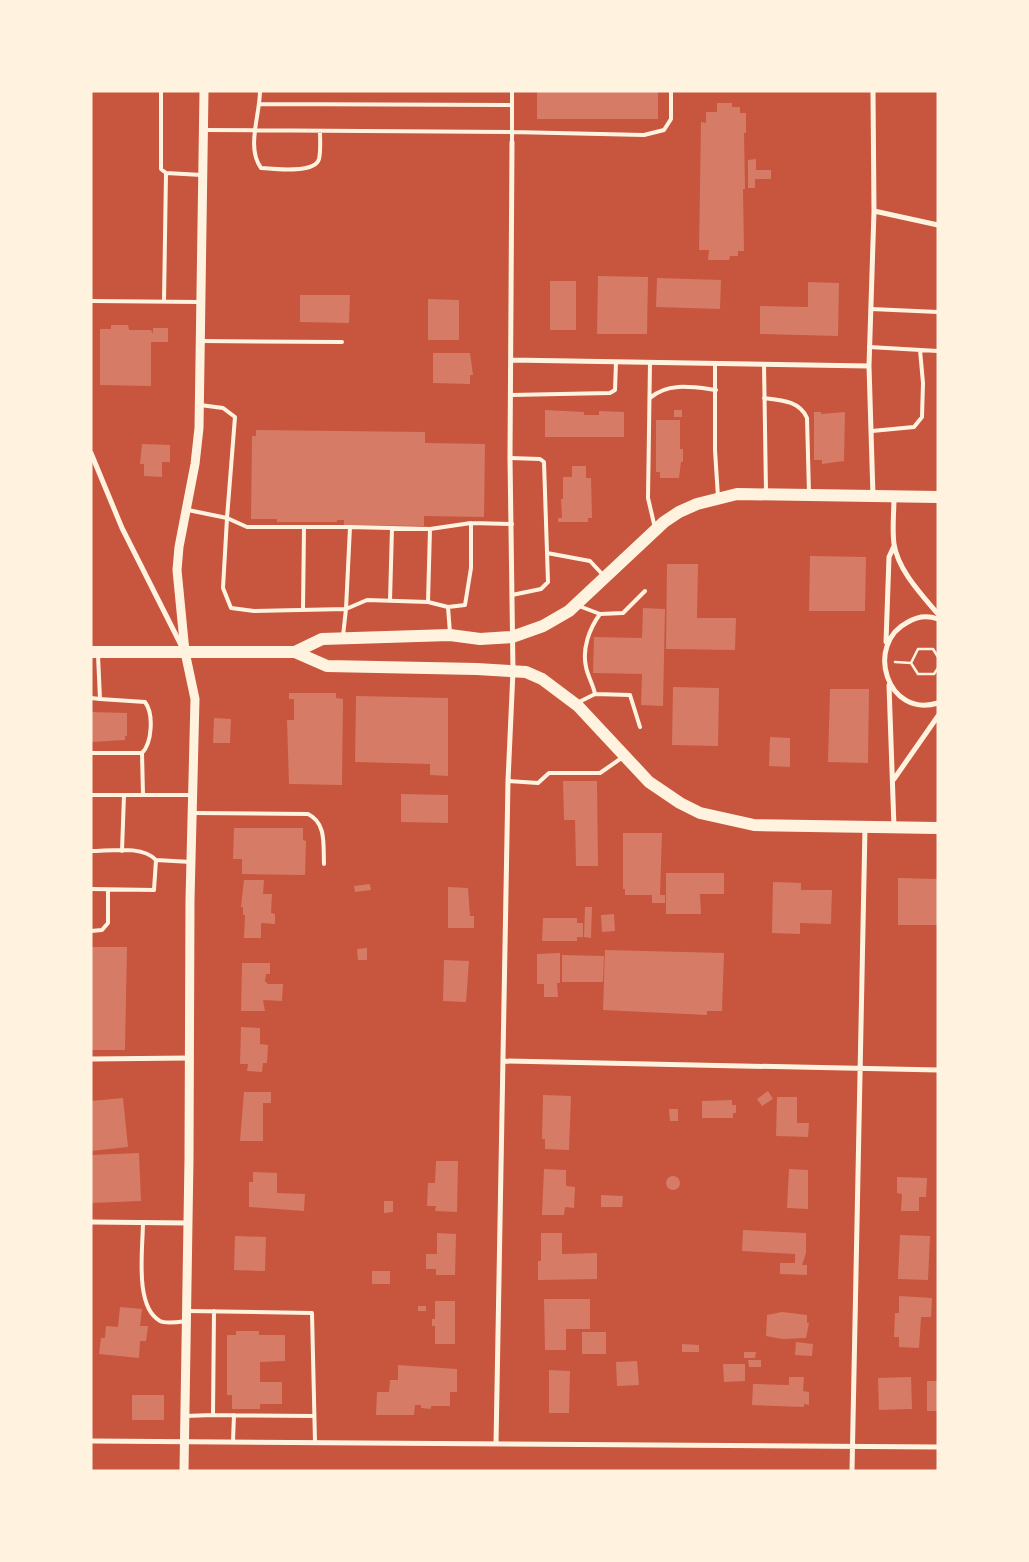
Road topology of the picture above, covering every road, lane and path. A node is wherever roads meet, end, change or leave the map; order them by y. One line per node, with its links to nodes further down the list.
1 (161, 91): 14 (lane)
2 (204, 91): 9 (street)
3 (260, 91): 7 (lane)
4 (512, 91): 8 (lane)
5 (671, 91): 12 (lane)
6 (873, 91): 16 (street)
7 (260, 104): 8 (lane); 10 (lane)
8 (512, 105): 12 (lane)
9 (204, 130): 10 (lane); 15 (street)
10 (255, 131): 11 (lane); 11 (lane)
11 (320, 131): 12 (lane)
12 (512, 132): 13 (lane)
13 (512, 142): 28 (street)
14 (166, 173): 15 (lane); 19 (lane)
15 (203, 175): 20 (street)
16 (874, 211): 17 (street); 21 (street)
17 (938, 225)
18 (91, 301): 19 (lane)
19 (164, 302): 20 (lane)
20 (202, 302): 23 (street)
21 (871, 309): 22 (lane); 25 (street)
22 (938, 312)
23 (202, 341): 24 (lane); 38 (street)
24 (342, 342)
25 (869, 347): 26 (lane); 33 (street)
26 (920, 350): 27 (lane); 39 (lane)
27 (938, 351)
28 (511, 360): 29 (street); 35 (street)
29 (616, 362): 30 (street); 35 (lane)
30 (650, 362): 31 (street); 36 (lane)
31 (715, 363): 32 (street); 34 (lane)
32 (764, 364): 33 (street); 37 (lane)
33 (869, 366): 39 (street)
34 (716, 390): 36 (lane); 47 (lane)
35 (511, 395): 41 (street)
36 (650, 398): 57 (lane)
37 (764, 398): 43 (lane); 44 (lane)
38 (200, 405): 49 (street); 50 (lane)
39 (872, 432): 45 (street)
40 (91, 453): 42 (street)
41 (510, 458): 52 (street); 59 (lane)
42 (93, 461): 77 (street)
43 (766, 494): 44 (main road); 47 (main road)
44 (809, 495): 45 (main road)
45 (873, 496): 46 (main road)
46 (894, 496): 48 (main road); 58 (street)
47 (718, 497): 57 (main road)
48 (938, 497)
49 (186, 509): 50 (lane); 77 (street)
50 (228, 518): 53 (lane); 68 (lane)
51 (471, 523): 52 (lane); 56 (lane); 66 (lane)
52 (512, 524): 62 (street)
53 (304, 527): 54 (lane); 68 (lane)
54 (350, 527): 55 (lane); 67 (lane)
55 (392, 528): 56 (lane); 63 (lane)
56 (430, 529): 64 (lane)
57 (656, 530): 60 (main road)
58 (894, 546): 70 (street); 75 (street)
59 (547, 553): 60 (lane); 62 (lane)
60 (606, 578): 65 (main road)
61 (645, 591): 69 (lane)
62 (512, 595): 74 (street)
63 (390, 601): 64 (lane); 67 (lane)
64 (428, 602): 66 (lane)
65 (577, 605): 69 (lane); 74 (main road)
66 (448, 607): 72 (lane)
67 (346, 609): 68 (lane); 73 (lane)
68 (303, 610)
69 (600, 614): 85 (lane)
70 (938, 614)
71 (938, 619): 75 (street)
72 (450, 635): 73 (main road); 74 (main road)
73 (343, 638): 78 (main road)
74 (512, 638): 83 (street)
75 (886, 645): 84 (street)
76 (95, 652): 77 (main road); 87 (lane)
77 (185, 652): 78 (main road); 100 (street)
78 (295, 652): 83 (main road)
79 (938, 657): 81 (path)
80 (889, 662): 81 (path)
81 (911, 662): 82 (path)
82 (938, 668)
83 (512, 671): 89 (main road); 96 (street)
84 (889, 684): 88 (street); 95 (street)
85 (595, 694): 89 (lane); 91 (lane)
86 (91, 698): 87 (lane)
87 (100, 698): 93 (lane)
88 (938, 703)
89 (576, 704): 94 (main road)
90 (938, 716): 95 (street)
91 (640, 727)
92 (91, 753): 93 (lane)
93 (142, 753): 99 (lane)
94 (624, 756): 96 (lane); 103 (main road)
95 (894, 779): 102 (street)
96 (508, 782): 115 (street)
97 (91, 795): 98 (lane)
98 (124, 795): 99 (lane); 106 (lane)
99 (143, 795): 100 (lane)
100 (194, 795): 101 (street)
101 (193, 812): 108 (street); 109 (lane)
102 (894, 827): 103 (main road); 104 (main road)
103 (865, 828): 116 (street)
104 (938, 828)
105 (91, 851): 106 (lane)
106 (122, 851): 107 (lane)
107 (156, 860): 108 (lane); 111 (lane)
108 (191, 862): 113 (street)
109 (324, 864)
110 (91, 889): 111 (lane)
111 (108, 890): 112 (lane)
112 (91, 932)
113 (190, 1058): 114 (street); 120 (street)
114 (91, 1059)
115 (503, 1061): 116 (street); 132 (street)
116 (860, 1068): 117 (street); 133 (street)
117 (938, 1070)
118 (91, 1222): 119 (street)
119 (143, 1222): 120 (street); 123 (lane)
120 (188, 1223): 121 (street)
121 (187, 1311): 122 (lane); 123 (street)
122 (214, 1311): 124 (lane); 127 (lane)
123 (186, 1322): 126 (street)
124 (213, 1415): 125 (lane); 126 (lane)
125 (234, 1415): 127 (lane); 130 (lane)
126 (185, 1416): 129 (street)
127 (314, 1416): 131 (lane)
128 (91, 1441): 129 (street)
129 (185, 1441): 130 (street); 135 (street)
130 (233, 1441): 131 (street)
131 (315, 1442): 132 (street)
132 (496, 1444): 133 (street)
133 (852, 1446): 134 (street); 136 (street)
134 (938, 1447)
135 (184, 1471)
136 (852, 1471)

